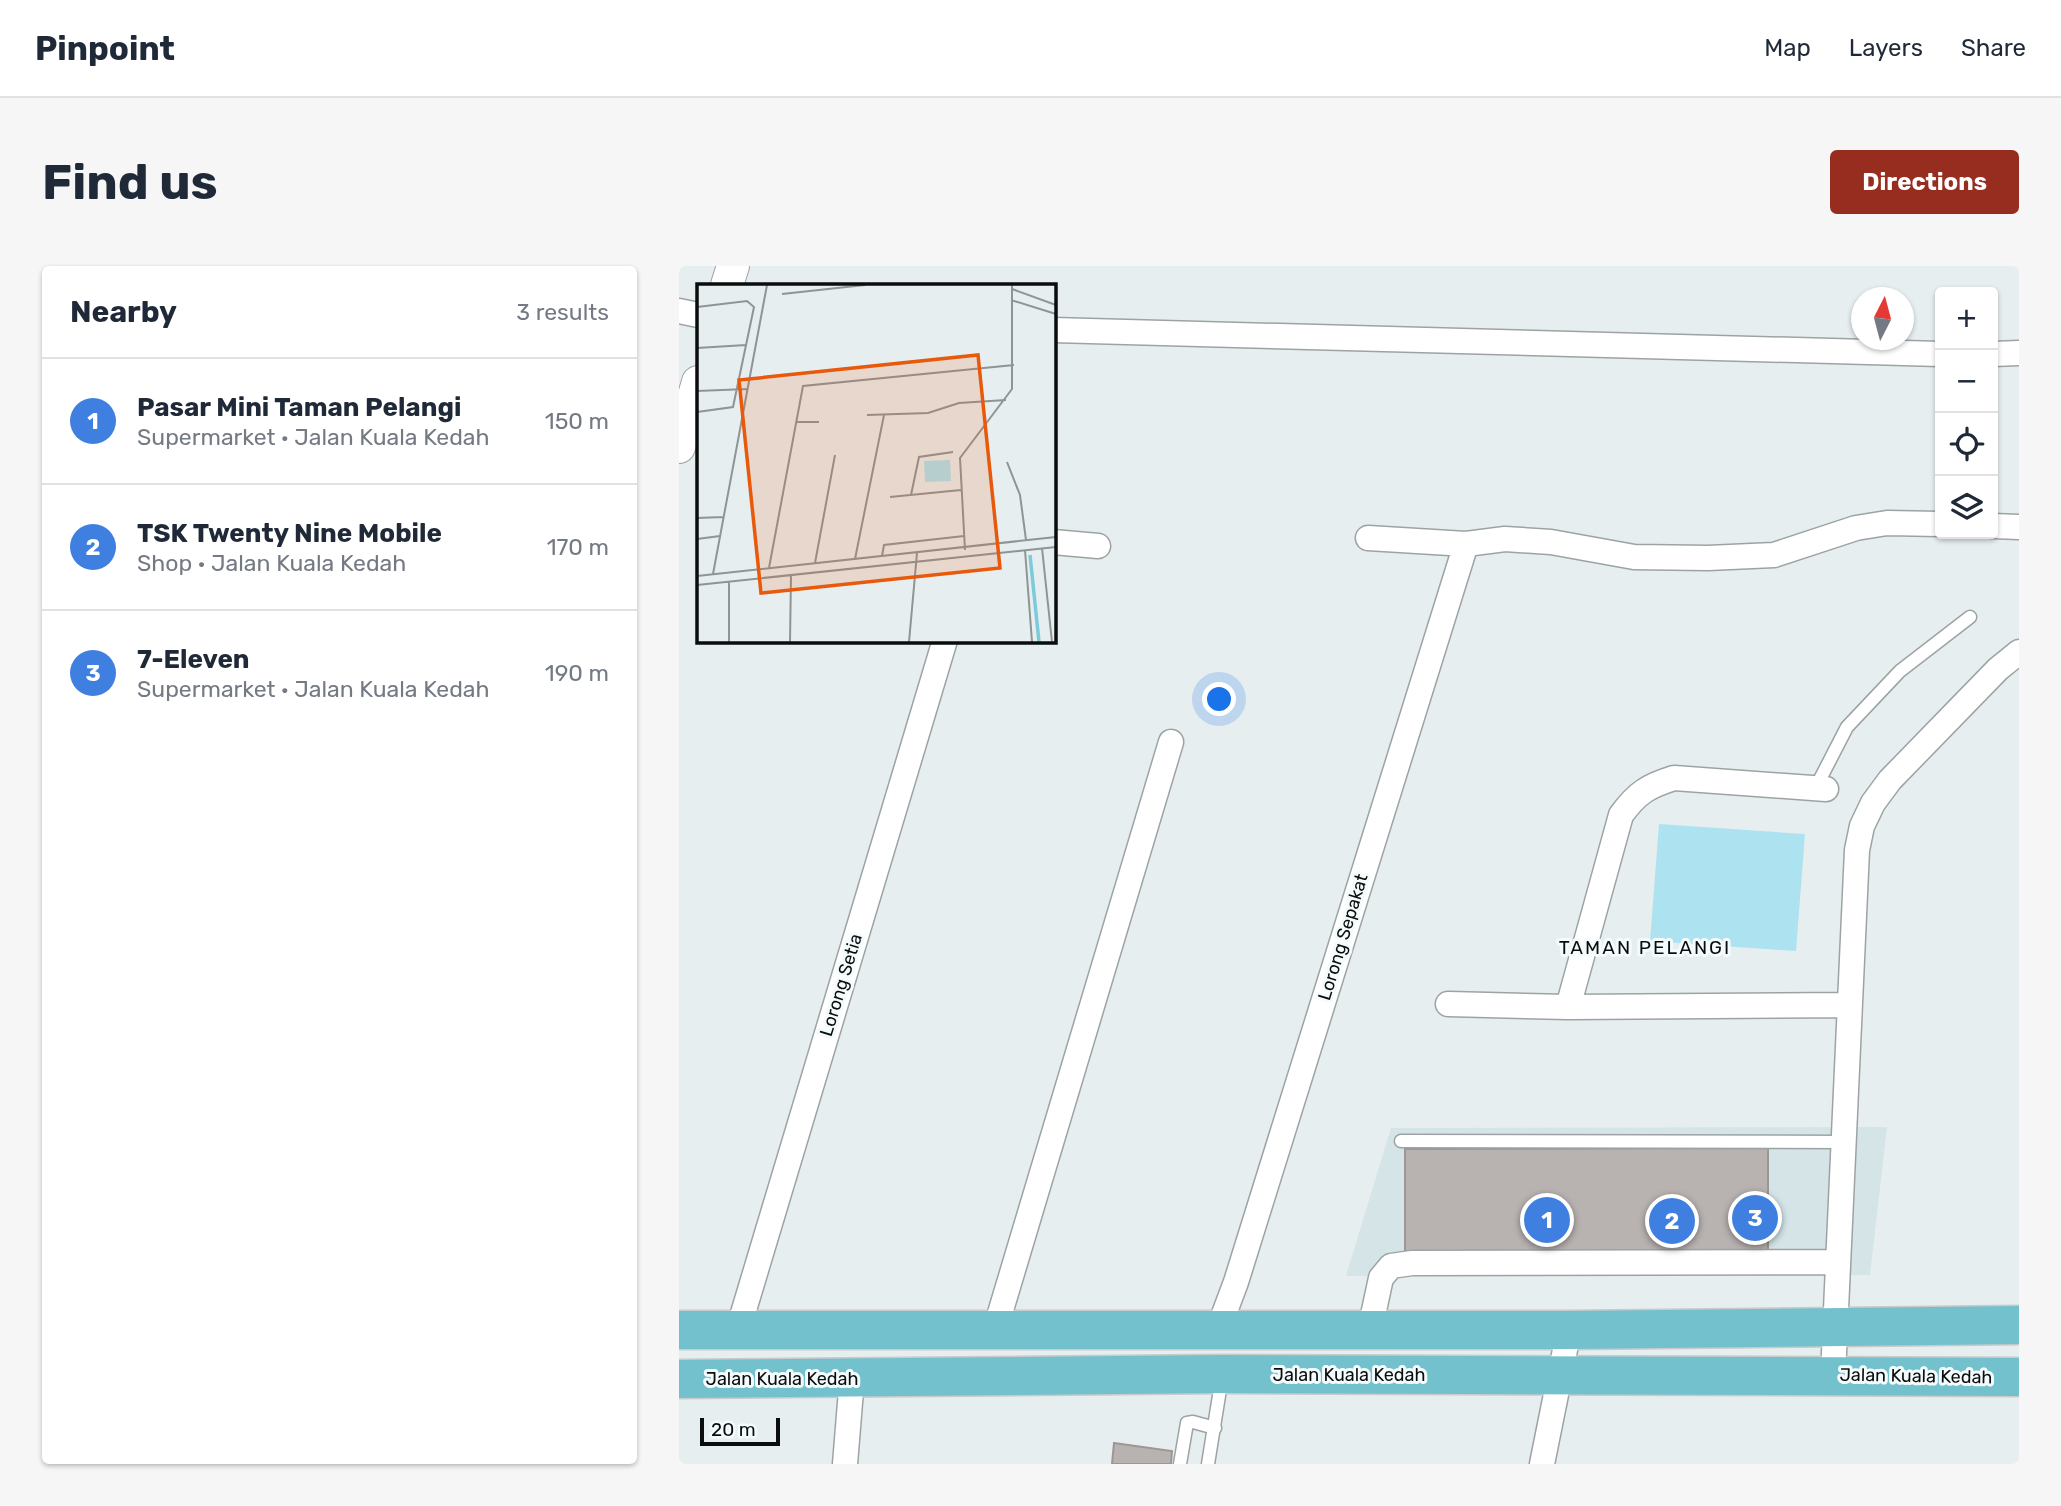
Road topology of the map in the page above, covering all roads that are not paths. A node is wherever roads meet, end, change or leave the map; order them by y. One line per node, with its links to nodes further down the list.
1 (733, 266): 2 (street)
2 (727, 284)
3 (679, 311): 4 (street)
4 (697, 315)
5 (1055, 330): 7 (street)
6 (2019, 353): 8 (street)
7 (1935, 354)
8 (1998, 354)
9 (697, 385): 10 (street)
10 (679, 447)
11 (1935, 524): 16 (street)
12 (1998, 526): 13 (street)
13 (2019, 527)
14 (1368, 538): 16 (street)
15 (1055, 542): 17 (street)
16 (1466, 544): 31 (street, Lorong Sepakat)
17 (1098, 546)
18 (1970, 617): 22 (lane)
19 (944, 642): 34 (street, Lorong Setia)
20 (2019, 652): 24 (street)
21 (1171, 741): 35 (street)
22 (1821, 789): 25 (street)
23 (1448, 1004): 25 (street)
24 (1848, 1005): 25 (street); 27 (street)
25 (1568, 1007)
26 (1401, 1141): 27 (lane)
27 (1843, 1142): 28 (street)
28 (1838, 1262): 29 (street); 32 (street)
29 (1835, 1325): 30 (main road); 36 (main road); 38 (street)
30 (2019, 1325)
31 (1218, 1329): 32 (main road); 35 (main road)
32 (1370, 1329): 36 (main road)
33 (679, 1330): 34 (main road)
34 (738, 1330): 35 (main road)
35 (995, 1330)
36 (1569, 1330): 39 (street)
37 (1222, 1374): 39 (main road, Jalan Kuala Kedah); 41 (main road, Jalan Kuala Kedah); 43 (lane)
38 (1833, 1374): 39 (main road, Jalan Kuala Kedah); 40 (main road, Jalan Kuala Kedah)
39 (1560, 1375): 47 (street)
40 (2019, 1377)
41 (852, 1378): 42 (main road, Jalan Kuala Kedah); 44 (street)
42 (679, 1379)
43 (1215, 1428): 45 (lane); 46 (lane)
44 (845, 1464)
45 (1180, 1464)
46 (1208, 1464)
47 (1542, 1464)

